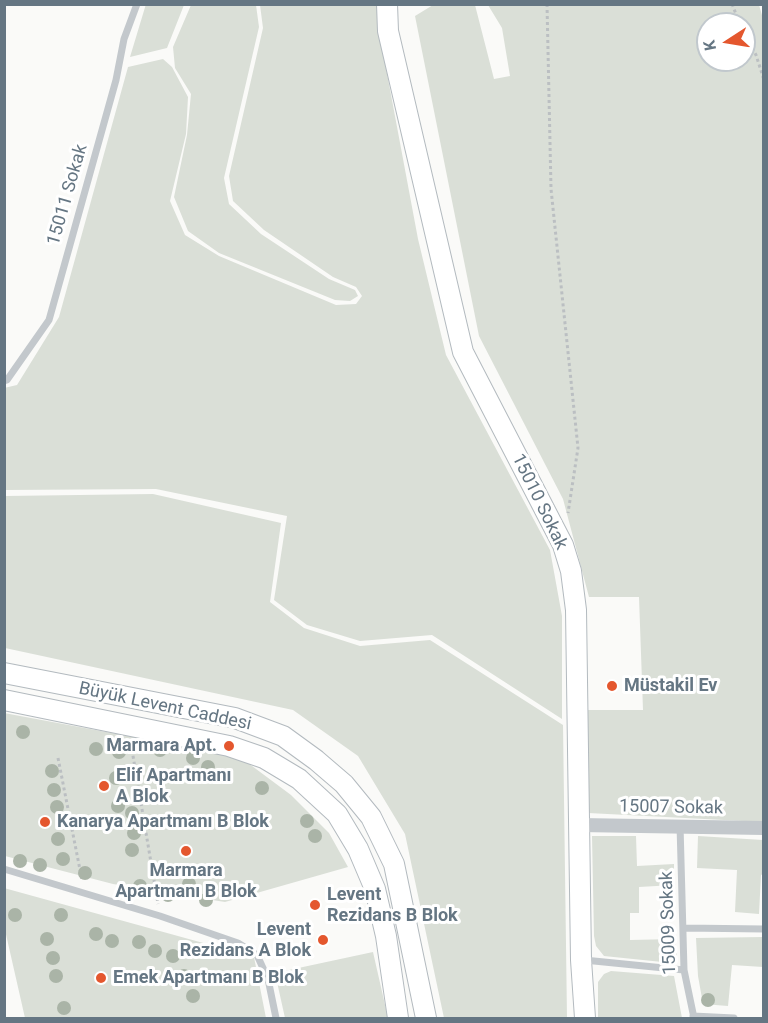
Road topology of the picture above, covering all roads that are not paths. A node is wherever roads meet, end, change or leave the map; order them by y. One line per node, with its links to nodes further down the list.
1 (137, 4): 3 (lane, 15011 Sokak)
2 (387, 4): 6 (street, 15010 Sokak)
3 (4, 381)
4 (4, 673): 17 (street, Büyük Levent Caddesi)
5 (4, 700): 16 (street, Büyük Levent Caddesi)
6 (579, 825): 7 (street, 15007 Sokak); 12 (street, 15010 Sokak)
7 (680, 825): 8 (street, 15007 Sokak); 10 (lane, 15009 Sokak)
8 (764, 828)
9 (4, 869): 15 (lane)
10 (684, 928): 11 (lane); 13 (lane, 15009 Sokak)
11 (764, 929)
12 (581, 960): 13 (lane); 18 (street, 15010 Sokak)
13 (684, 970): 14 (lane, 15009 Sokak)
14 (694, 1017): 19 (lane)
15 (276, 1018)
16 (398, 1018)
17 (426, 1018)
18 (585, 1018)
19 (734, 1018)

